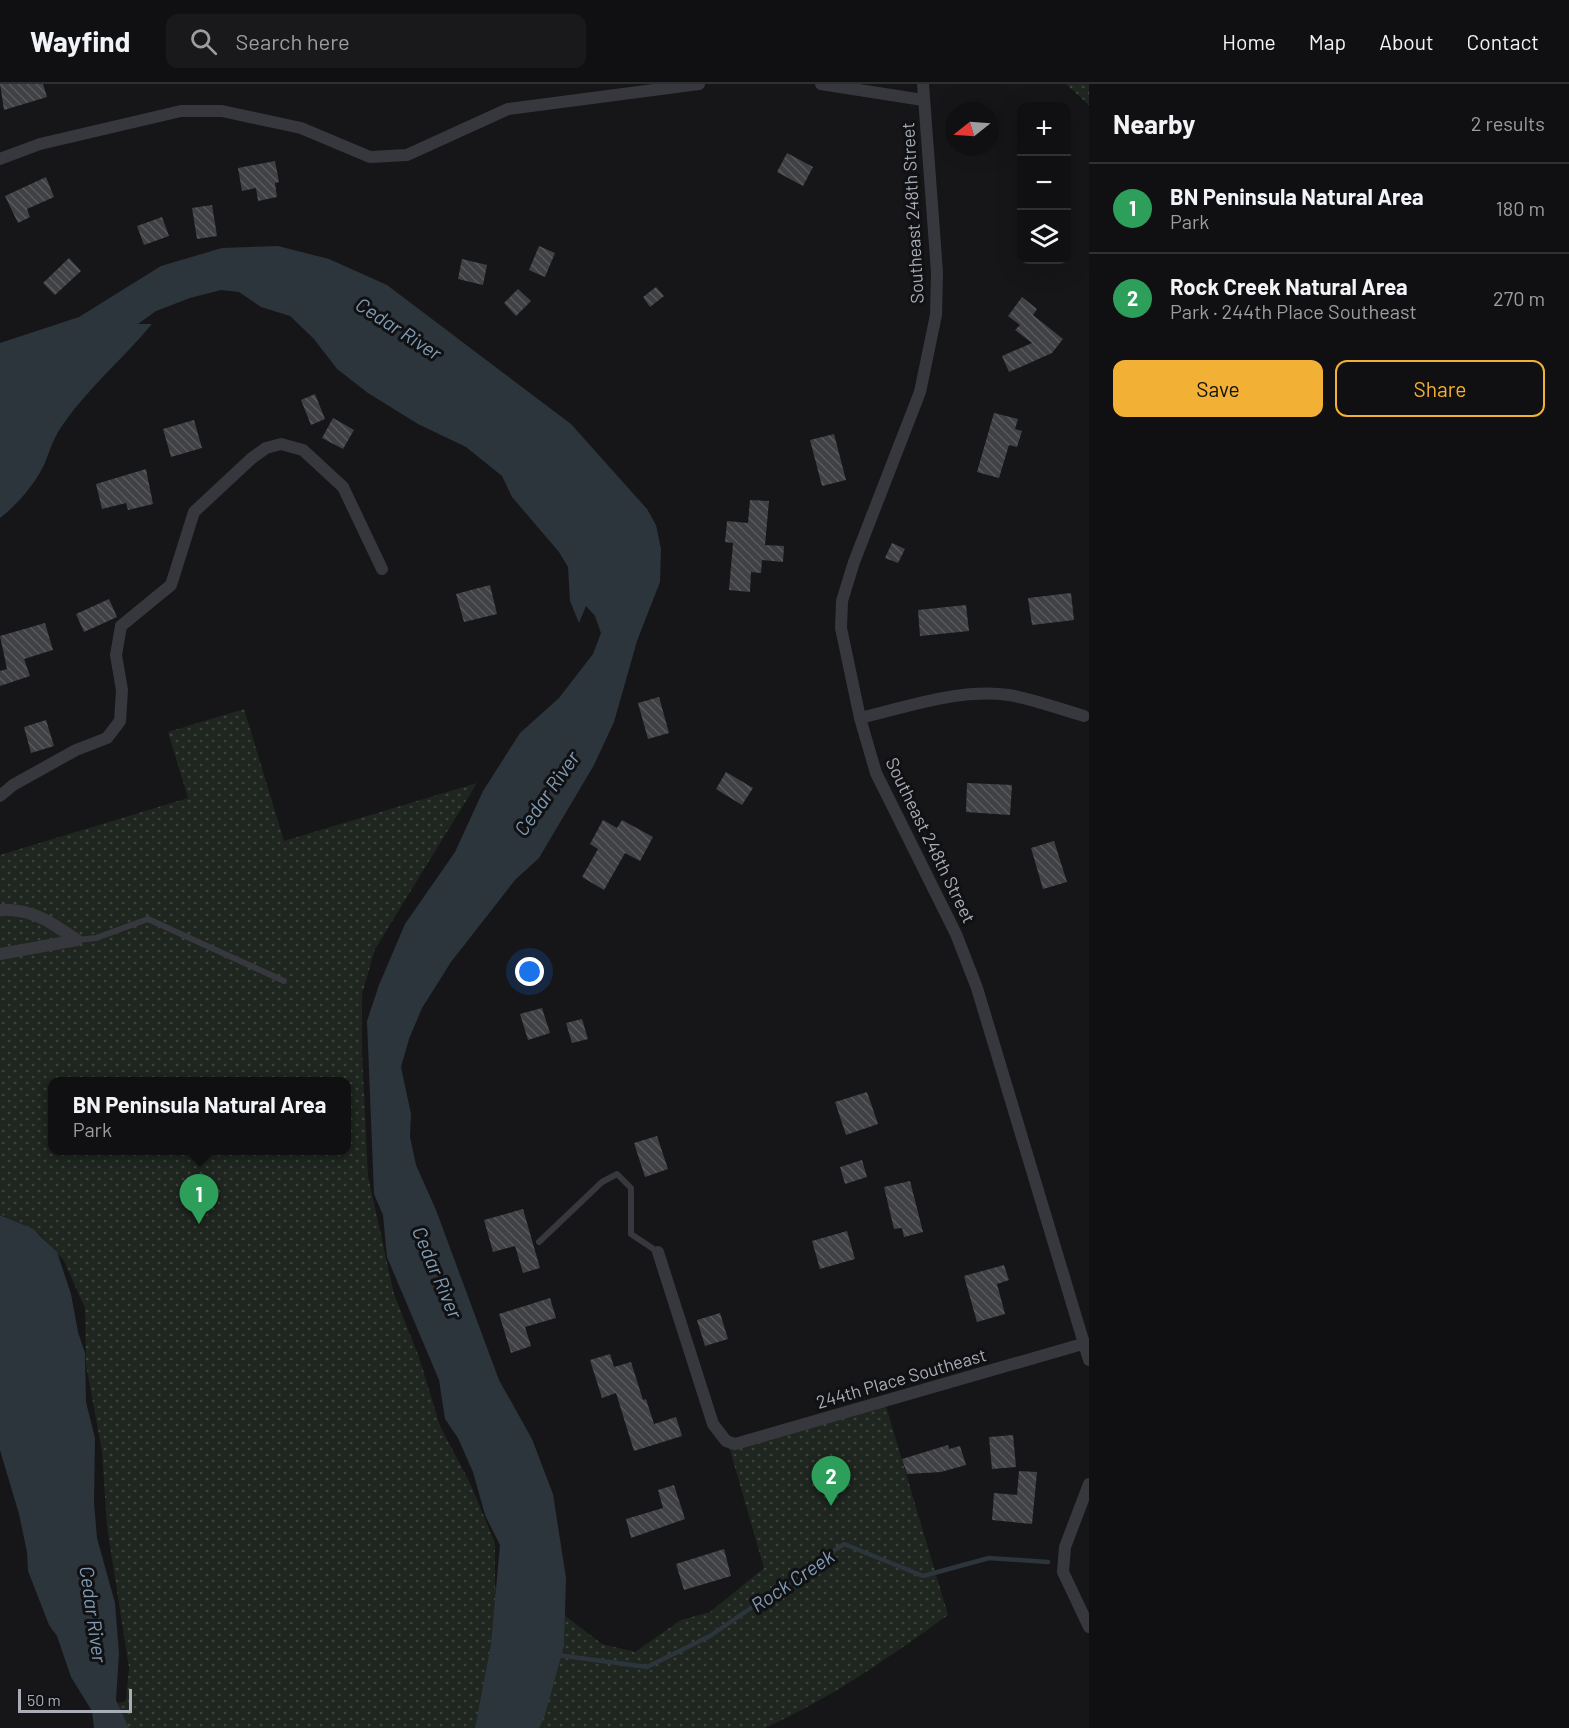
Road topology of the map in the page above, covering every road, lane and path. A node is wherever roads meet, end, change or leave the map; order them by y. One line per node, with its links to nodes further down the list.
1 (699, 84): 5 (street)
2 (821, 84): 4 (street)
3 (923, 84): 4 (street, Southeast 248th Street)
4 (923, 100): 8 (street, Southeast 248th Street)
5 (0, 159)
6 (382, 569): 9 (street)
7 (1087, 716): 8 (street)
8 (860, 718): 16 (street, Southeast 248th Street)
9 (0, 796)
10 (0, 910): 11 (street)
11 (78, 940): 12 (street); 13 (lane)
12 (0, 954)
13 (284, 981)
14 (539, 1242): 15 (lane)
15 (658, 1252): 16 (street, 244th Place Southeast)
16 (1086, 1343): 17 (street, Southeast 248th Street)
17 (1089, 1360)
18 (1089, 1484): 19 (street)
19 (1089, 1626)

